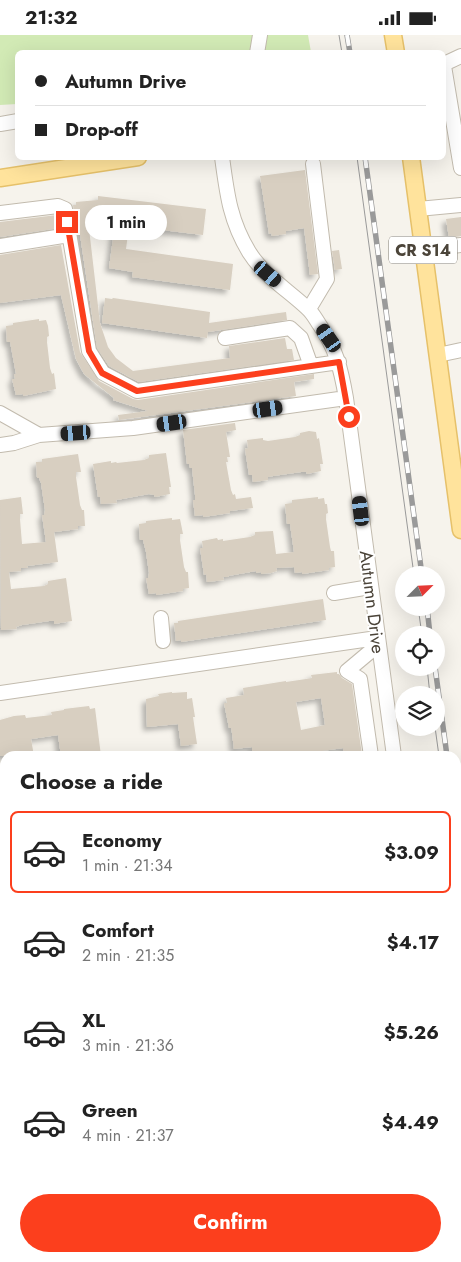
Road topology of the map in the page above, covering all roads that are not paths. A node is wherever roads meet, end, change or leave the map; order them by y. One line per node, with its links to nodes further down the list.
1 (260, 35): 3 (street)
2 (392, 35): 4 (main road)
3 (258, 50)
4 (395, 50)
5 (461, 56): 6 (street)
6 (446, 64)
7 (447, 100): 8 (street)
8 (448, 118): 15 (street)
9 (15, 121): 10 (street)
10 (0, 123)
11 (124, 160): 16 (main road)
12 (223, 160): 25 (street, Autumn Drive)
13 (411, 160): 18 (main road, CR S14)
14 (313, 164): 25 (street)
15 (461, 167)
16 (0, 178)
17 (461, 205): 18 (street)
18 (418, 209): 24 (main road, CR S14)
19 (0, 213): 20 (street)
20 (69, 235): 22 (street); 30 (street)
21 (461, 245): 24 (street)
22 (0, 246)
23 (461, 250): 24 (street)
24 (424, 253): 28 (main road, CR S14)
25 (309, 309): 29 (street, Autumn Drive)
26 (225, 338): 30 (street)
27 (461, 351): 28 (street)
28 (438, 355): 35 (main road, CR S14)
29 (339, 362): 30 (street); 31 (street, Autumn Drive)
30 (311, 366)
31 (346, 398): 33 (street); 37 (street, Autumn Drive)
32 (0, 413): 33 (street)
33 (38, 435): 34 (street)
34 (0, 445)
35 (456, 458): 36 (main road, CR S14)
36 (461, 526)
37 (370, 587): 38 (street); 41 (street, Autumn Drive)
38 (334, 593)
39 (161, 618): 40 (street)
40 (163, 641)
41 (377, 642): 42 (street); 43 (street); 44 (street, Autumn Drive)
42 (0, 693)
43 (370, 751)
44 (393, 751)

